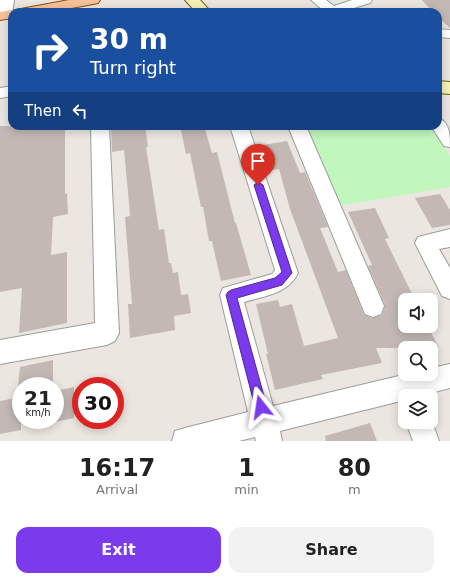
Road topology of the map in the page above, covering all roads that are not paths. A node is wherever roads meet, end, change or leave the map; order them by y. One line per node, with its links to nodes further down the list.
1 (7, 0): 10 (street)
2 (93, 0): 6 (main road)
3 (192, 0): 7 (street)
4 (318, 0): 8 (street)
5 (364, 0): 9 (street)
6 (48, 8)
7 (200, 8)
8 (328, 8)
9 (341, 8)
10 (6, 15)
11 (100, 130): 19 (street)
12 (240, 130): 24 (street)
13 (299, 130): 18 (street)
14 (442, 130): 15 (street)
15 (450, 141)
16 (450, 238): 17 (street)
17 (450, 289)
18 (373, 306)
19 (0, 352)
20 (450, 376): 21 (street)
21 (413, 389)
22 (398, 394): 24 (street)
23 (422, 429): 26 (street)
24 (267, 431): 25 (street)
25 (185, 441)
26 (426, 441)

